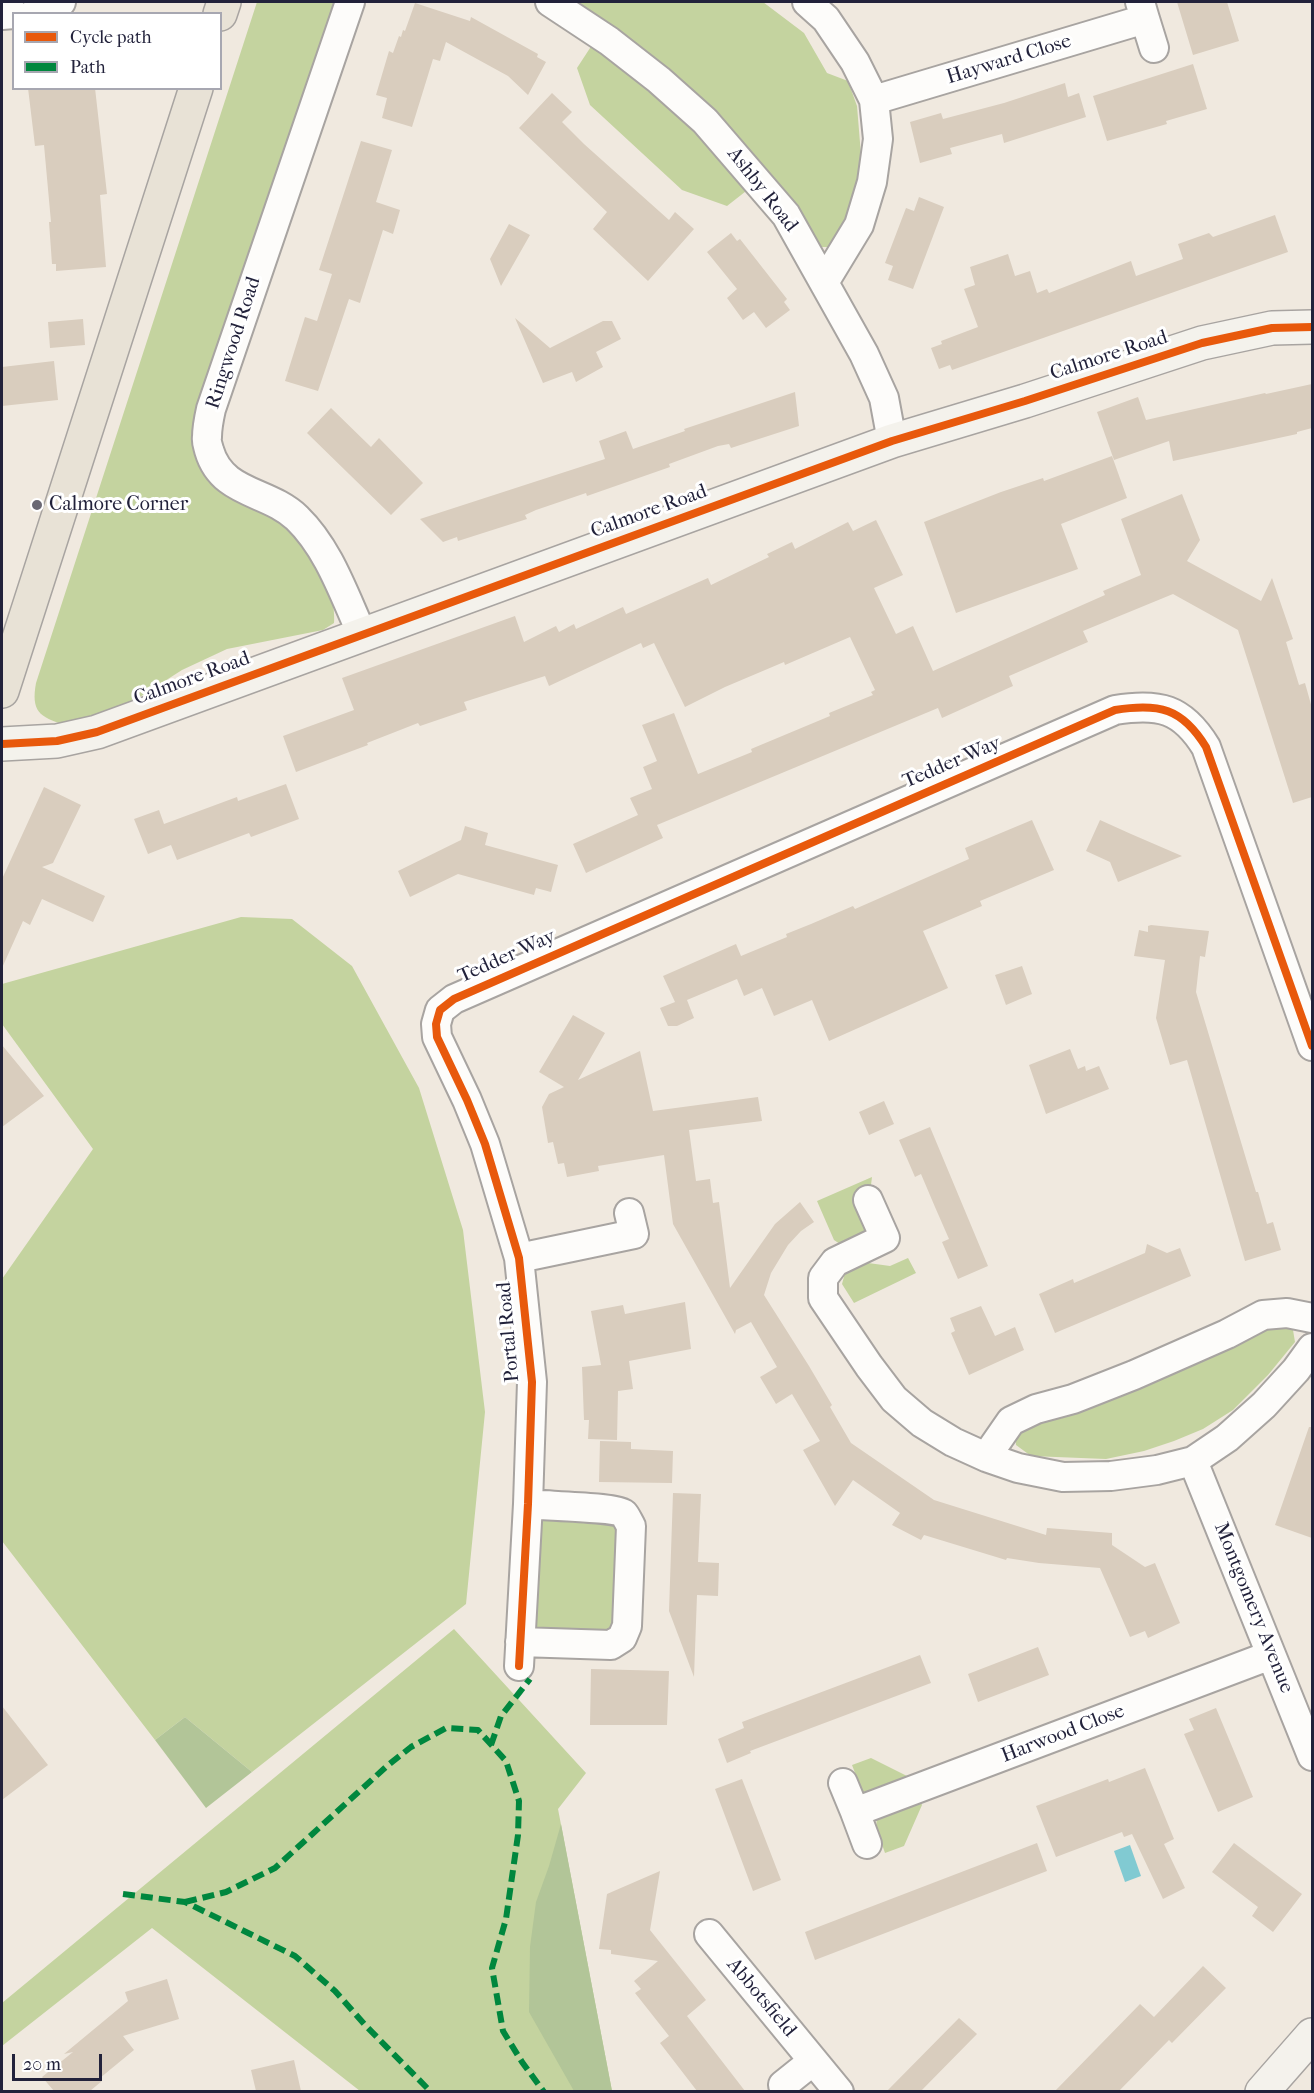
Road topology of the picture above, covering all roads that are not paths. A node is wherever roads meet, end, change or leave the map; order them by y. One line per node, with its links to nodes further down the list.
1 (61, 2): 6 (street)
2 (350, 2): 13 (street, Ringwood Road)
3 (550, 2): 10 (street, Ashby Road)
4 (807, 2): 9 (street)
5 (1142, 10): 7 (street, Hayward Close); 9 (street, Hayward Close)
6 (42, 12)
7 (1154, 48)
8 (195, 90): 14 (main road)
9 (874, 100): 10 (street)
10 (825, 281): 12 (street, Ashby Road)
11 (1312, 327): 12 (street, Calmore Road)
12 (892, 441): 13 (street, Calmore Road)
13 (362, 634): 16 (street, Calmore Road)
14 (7, 654): 15 (main road)
15 (2, 692)
16 (2, 744)
17 (440, 1010): 18 (street, Tedder Way); 21 (street, Portal Road)
18 (1308, 1034)
19 (868, 1200): 24 (street)
20 (634, 1234): 21 (street, Portal Road)
21 (519, 1258): 26 (street, Portal Road)
22 (1312, 1318): 24 (street)
23 (1312, 1348): 25 (street)
24 (986, 1457): 25 (street)
25 (1193, 1461): 27 (street, Montgomery Avenue)
26 (528, 1504): 26 (street, Portal Road)
27 (1271, 1655): 28 (street, Montgomery Avenue); 30 (street, Harwood Close)
28 (1312, 1756)
29 (843, 1783): 30 (street)
30 (855, 1812): 31 (street)
31 (867, 1844)
32 (709, 1934): 34 (street, Abbotsfield)
33 (1312, 2035): 37 (street)
34 (813, 2061): 35 (street); 36 (street, Abbotsfield)
35 (783, 2085)
36 (838, 2091)
37 (1262, 2091)

